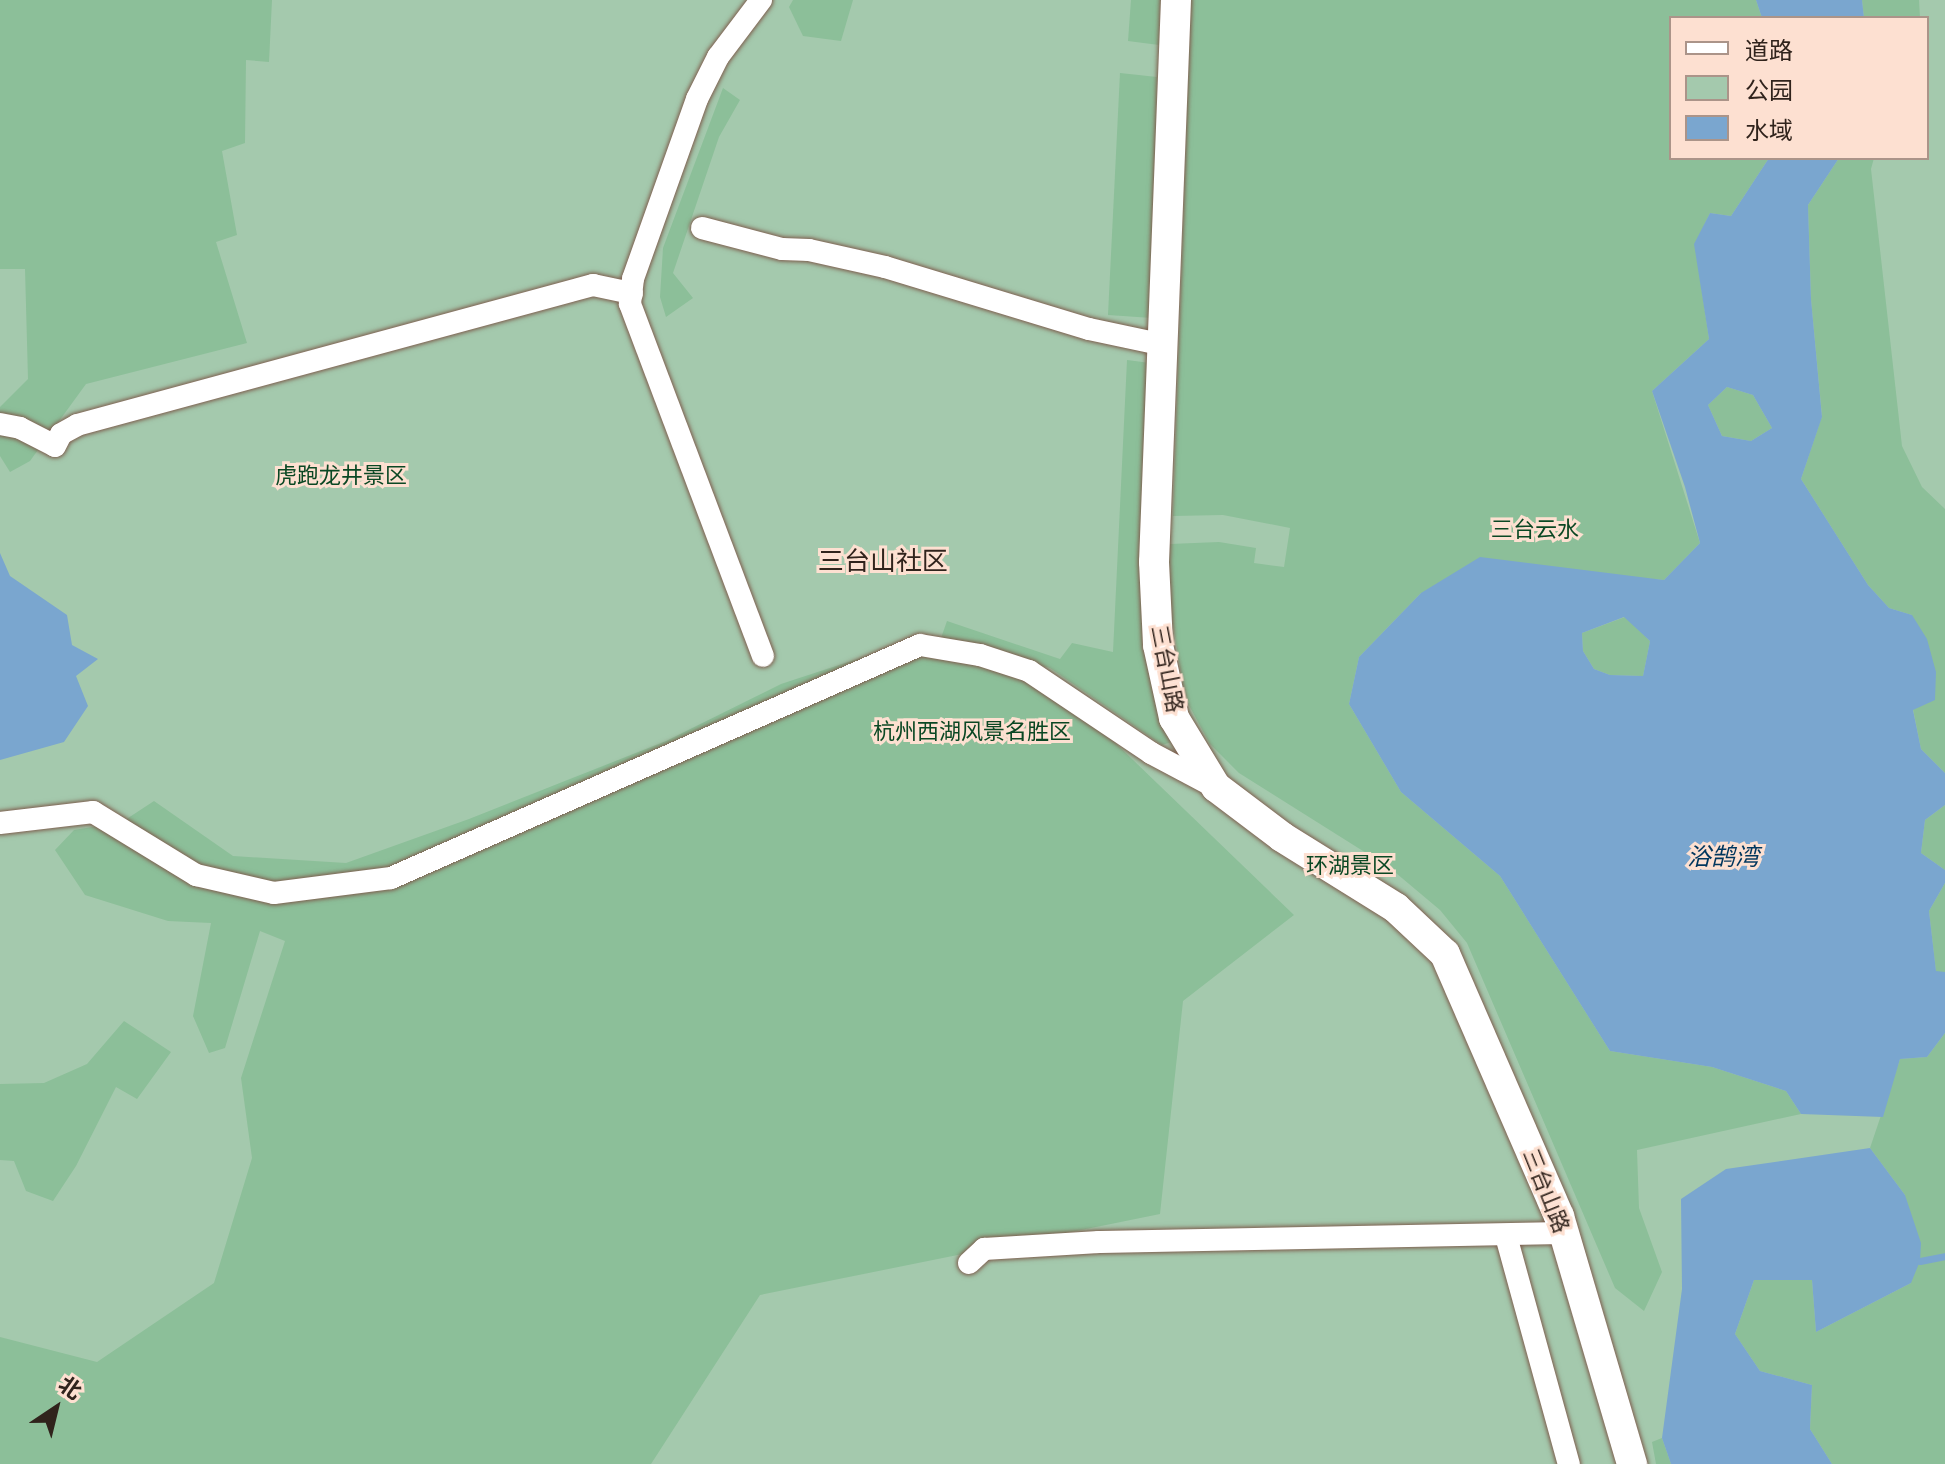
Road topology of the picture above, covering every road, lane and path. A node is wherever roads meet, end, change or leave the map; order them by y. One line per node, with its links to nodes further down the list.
1 (761, 0): 4 (street)
2 (1176, 0): 5 (street, 三台山路)
3 (702, 228): 5 (street)
4 (632, 293): 6 (street); 7 (street)
5 (1164, 345): 8 (street, 三台山路)
6 (0, 424)
7 (763, 656)
8 (1216, 787): 9 (street); 10 (street, 三台山路)
9 (0, 823)
10 (1564, 1233): 11 (street); 14 (street, 三台山路)
11 (1506, 1236): 12 (street); 13 (street)
12 (969, 1263)
13 (1569, 1464)
14 (1632, 1464)

